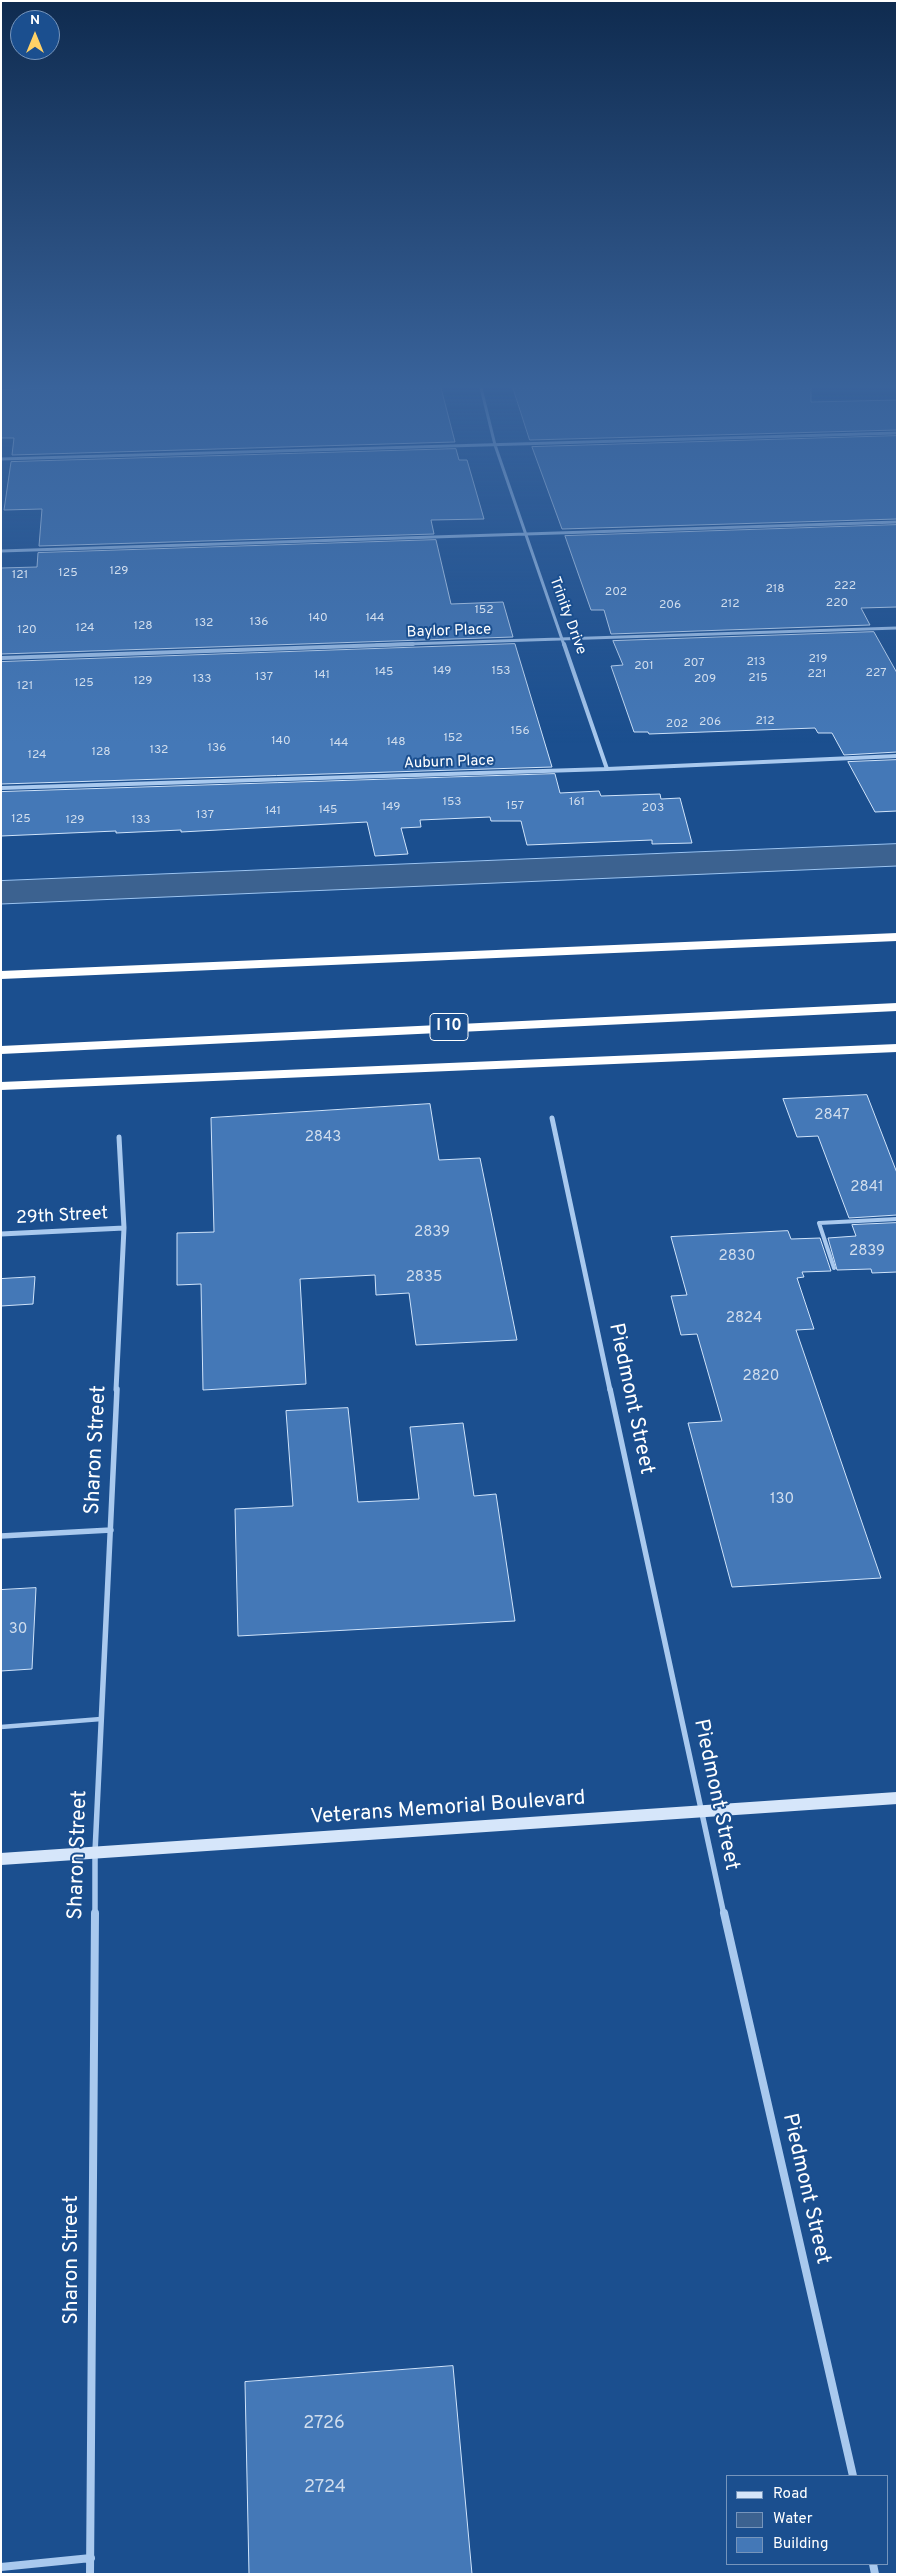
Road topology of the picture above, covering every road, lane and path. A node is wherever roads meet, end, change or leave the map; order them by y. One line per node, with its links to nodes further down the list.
1 (514, 504): 3 (street, Trinity Drive)
2 (897, 522): 3 (street)
3 (524, 534): 4 (street); 6 (street, Trinity Drive)
4 (1, 551)
5 (897, 628): 6 (street, Baylor Place)
6 (564, 639): 7 (street, Baylor Place); 9 (street, Trinity Drive)
7 (1, 658)
8 (897, 756): 9 (street, Auburn Place)
9 (607, 769): 10 (street, Auburn Place)
10 (1, 788)
11 (897, 935): 12 (highway)
12 (1, 975)
13 (897, 1007): 15 (highway, I 10)
14 (897, 1048): 16 (highway)
15 (1, 1050)
16 (1, 1086)
17 (552, 1118): 28 (street, Piedmont Street)
18 (119, 1137): 20 (street, Sharon Street)
19 (897, 1219): 22 (lane)
20 (124, 1228): 21 (street, 29th Street); 23 (street, Sharon Street)
21 (1, 1234)
22 (834, 1268)
23 (110, 1530): 24 (street); 25 (street, Sharon Street)
24 (1, 1536)
25 (101, 1719): 26 (lane); 29 (street, Sharon Street)
26 (1, 1726)
27 (897, 1798): 28 (street, Veterans Memorial Boulevard)
28 (701, 1812): 29 (street, Veterans Memorial Boulevard); 31 (street, Piedmont Street)
29 (95, 1852): 30 (street, Veterans Memorial Boulevard); 32 (street, Sharon Street)
30 (1, 1859)
31 (853, 2475)
32 (91, 2558): 33 (street); 34 (street, Sharon Street)
33 (1, 2567)
34 (90, 2574)

